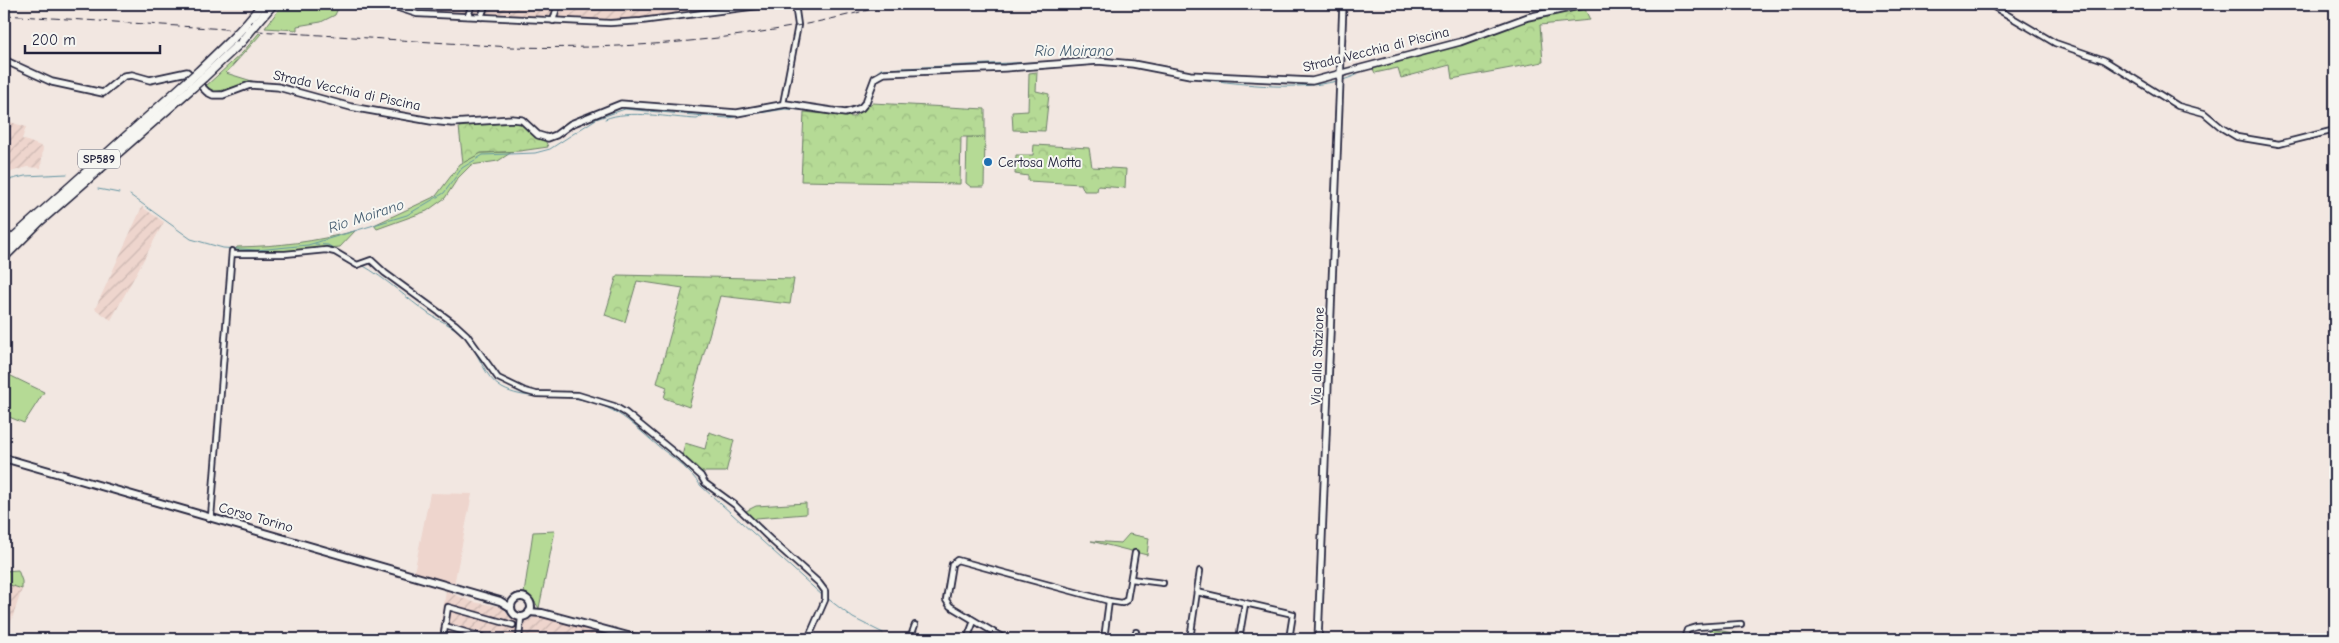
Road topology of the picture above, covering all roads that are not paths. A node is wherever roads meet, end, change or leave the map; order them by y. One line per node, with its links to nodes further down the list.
1 (263, 4): 17 (main road, SP589, bridge)
2 (273, 4): 17 (main road, SP589, bridge)
3 (386, 4): 12 (street)
4 (472, 4): 12 (street)
5 (486, 4): 13 (street)
6 (558, 4): 14 (street)
7 (774, 4): 14 (street)
8 (795, 4): 19 (street)
9 (1343, 4): 16 (street, Via alla Stazione)
10 (1588, 4): 16 (street, Strada Vecchia di Piscina)
11 (1989, 4): 20 (street)
12 (468, 16): 13 (street)
13 (481, 17): 14 (street)
14 (552, 21)
15 (4, 60): 19 (street, Strada Vecchia di Piscina)
16 (1340, 74): 19 (street, Strada Vecchia di Piscina); 58 (street, Via alla Stazione)
17 (200, 75): 18 (main road, SP589, bridge)
18 (192, 83): 21 (main road, SP589); 22 (main road, SP589)
19 (783, 104)
20 (2335, 130)
21 (18, 242): 23 (main road, SP589); 24 (main road)
22 (6, 243)
23 (4, 257)
24 (4, 263)
25 (4, 458): 26 (main road, Corso Torino)
26 (211, 516): 33 (main road, Corso Torino); 49 (street)
27 (1135, 553): 29 (street)
28 (1200, 571): 31 (street)
29 (1131, 579): 30 (street); 34 (street)
30 (1163, 583)
31 (1197, 592): 35 (street); 55 (street)
32 (513, 600): 33 (main road); 36 (main road); 37 (main road)
33 (500, 601): 36 (main road)
34 (1109, 602): 39 (street); 53 (street)
35 (1245, 604): 56 (street); 57 (street)
36 (510, 607): 38 (main road)
37 (530, 609): 38 (main road); 48 (main road)
38 (521, 617): 47 (street)
39 (974, 621): 51 (street); 52 (street)
40 (915, 624): 50 (street)
41 (1741, 624): 59 (street)
42 (513, 625): 43 (street)
43 (444, 626): 45 (street); 46 (street)
44 (1136, 632): 54 (street)
45 (443, 639)
46 (489, 639)
47 (519, 639)
48 (639, 639)
49 (808, 639)
50 (910, 639)
51 (967, 639)
52 (1005, 639)
53 (1104, 639)
54 (1135, 639)
55 (1190, 639)
56 (1239, 639)
57 (1289, 639)
58 (1318, 639)
59 (1684, 639)

